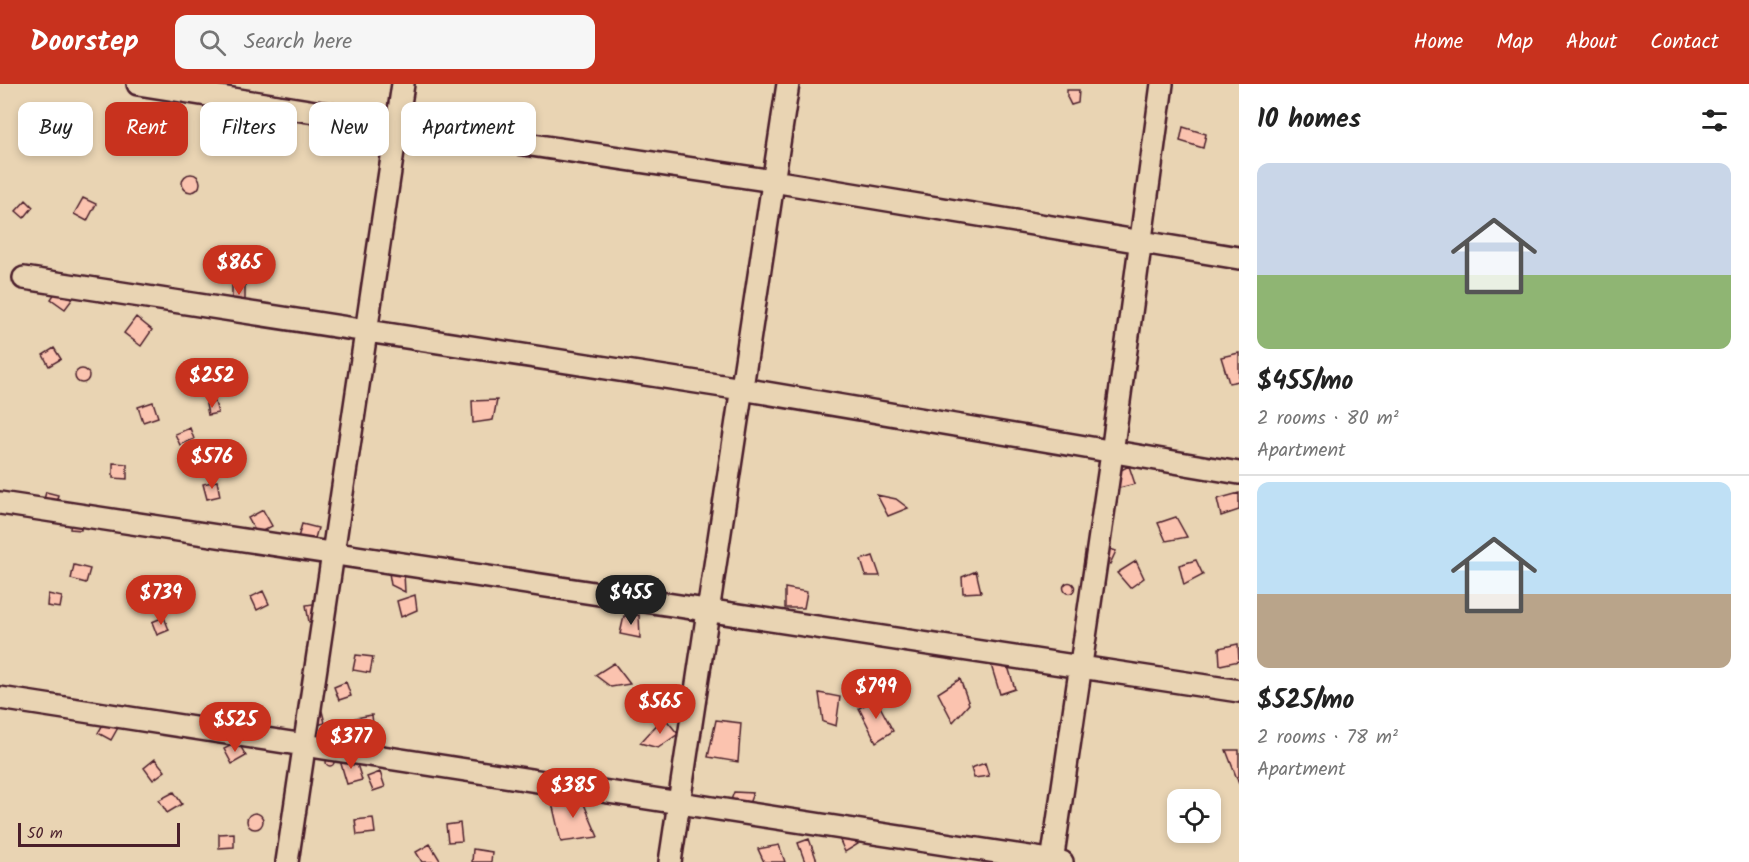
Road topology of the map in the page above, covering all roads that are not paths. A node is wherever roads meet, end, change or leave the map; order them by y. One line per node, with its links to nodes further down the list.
1 (138, 84): 5 (street)
2 (403, 84): 5 (street)
3 (788, 84): 6 (street)
4 (1162, 84): 7 (street)
5 (397, 125): 6 (street); 10 (street)
6 (773, 181): 7 (street); 11 (street)
7 (1140, 243): 8 (street); 12 (street)
8 (1239, 258)
9 (24, 278): 10 (street)
10 (366, 331): 11 (street); 15 (street)
11 (742, 389): 12 (street); 16 (street)
12 (1112, 453): 13 (street); 17 (street)
13 (1239, 473)
14 (0, 502): 15 (street)
15 (333, 553): 16 (street); 20 (street)
16 (708, 610): 17 (street); 21 (street)
17 (1080, 667): 18 (street); 24 (street)
18 (1239, 691)
19 (0, 698): 20 (street)
20 (304, 745): 21 (street); 22 (street)
21 (679, 803): 23 (street); 24 (street)
22 (287, 862)
23 (670, 862)
24 (1055, 862)

